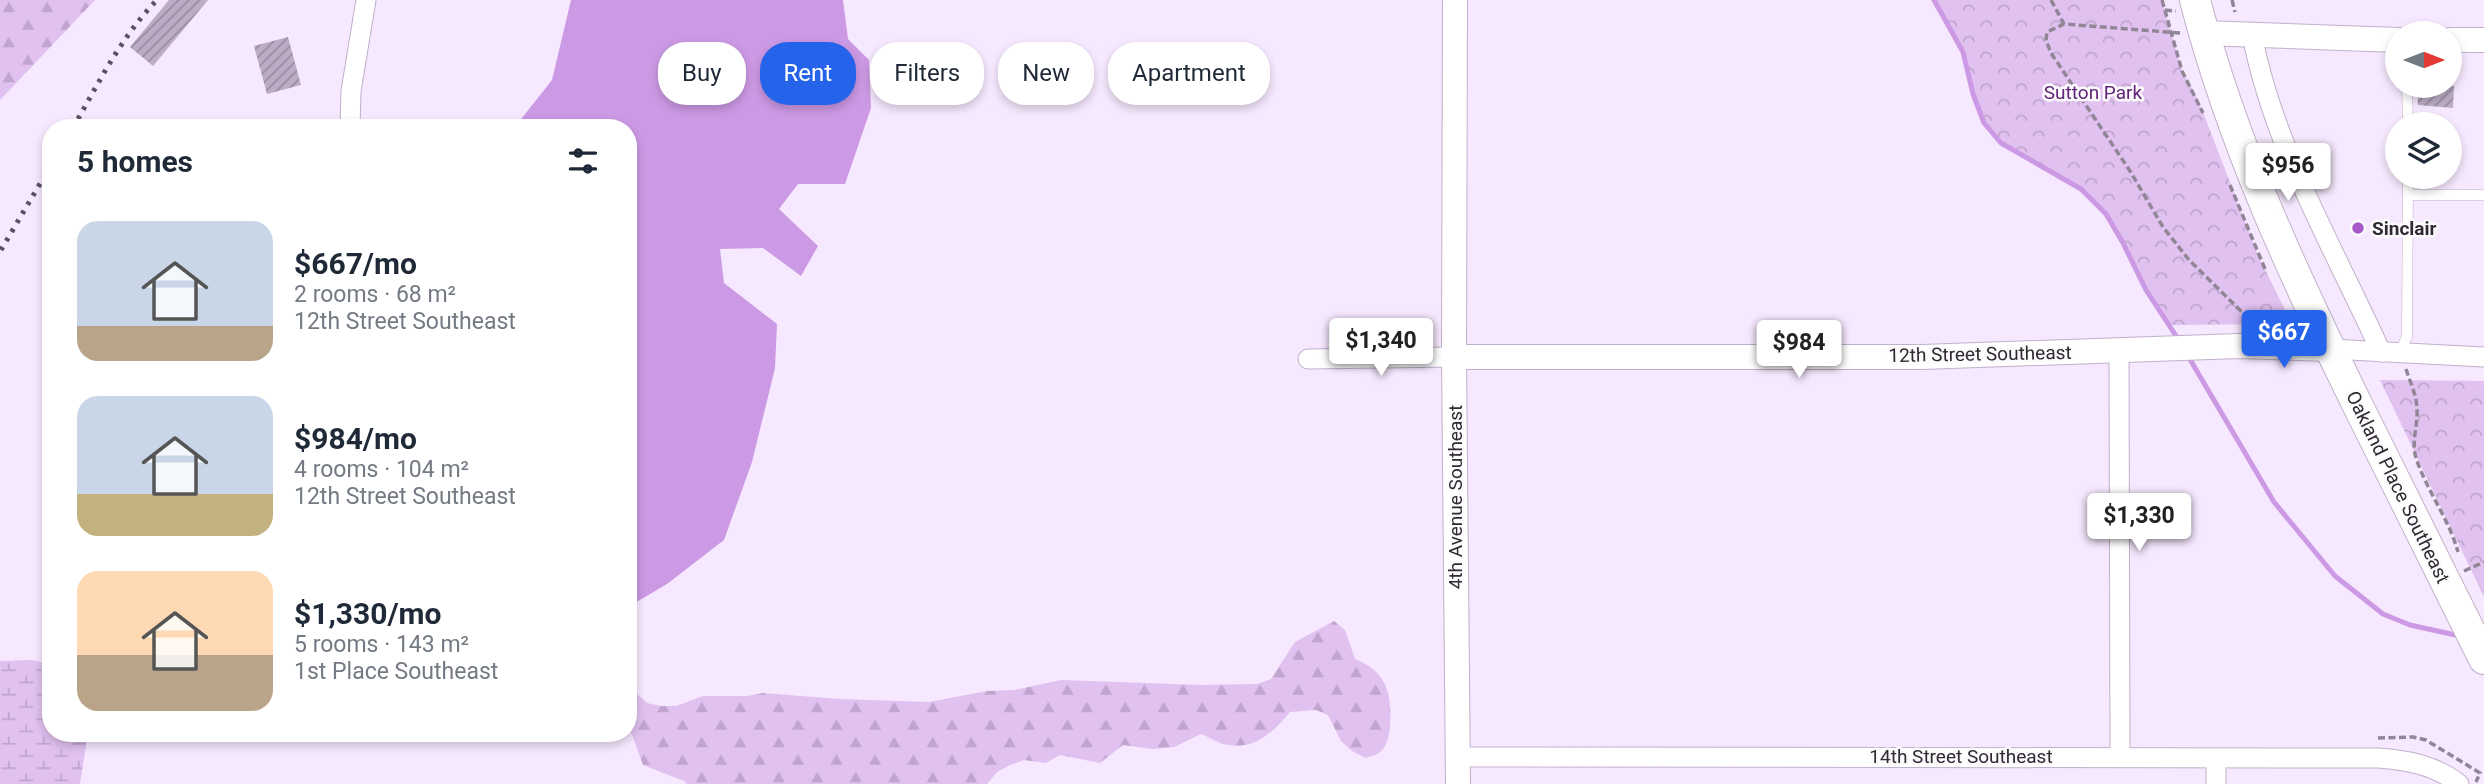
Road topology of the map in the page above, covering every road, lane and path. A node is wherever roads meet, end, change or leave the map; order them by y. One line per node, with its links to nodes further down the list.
1 (366, 0): 15 (street)
2 (1455, 0): 23 (street, 4th Avenue Southeast)
3 (2051, 0): 8 (path)
4 (2162, 0): 9 (path)
5 (2195, 0): 10 (main road, Oakland Place Southeast)
6 (2232, 0): 7 (path)
7 (2235, 12)
8 (2064, 24): 9 (path); 19 (path)
9 (2170, 32): 10 (path)
10 (2203, 33): 11 (street); 20 (main road, Oakland Place Southeast)
11 (2252, 35): 12 (street); 22 (street)
12 (2385, 40)
13 (2462, 40): 14 (street)
14 (2484, 40)
15 (350, 119)
16 (2408, 189): 17 (lane)
17 (2408, 195): 18 (lane); 22 (lane)
18 (2484, 195)
19 (2247, 338): 20 (street, 12th Street Southeast); 21 (street, 12th Street Southeast)
20 (2330, 349): 22 (street, 12th Street Southeast); 27 (main road, Oakland Place Southeast)
21 (2131, 350): 23 (street, 12th Street Southeast); 29 (street)
22 (2391, 352): 24 (street, 12th Street Southeast); 27 (path)
23 (1454, 357): 25 (street, 12th Street Southeast); 30 (street, 4th Avenue Southeast)
24 (2484, 357)
25 (1308, 359)
26 (2484, 562): 27 (path)
27 (2455, 568): 28 (main road, Oakland Place Southeast)
28 (2484, 659)
29 (2120, 756): 30 (street, 14th Street Southeast); 31 (street, 14th Street Southeast)
30 (1457, 757): 32 (street, 4th Avenue Southeast)
31 (2216, 758): 33 (street); 34 (street, 14th Street Southeast)
32 (1458, 784)
33 (2216, 784)
34 (2459, 784)

